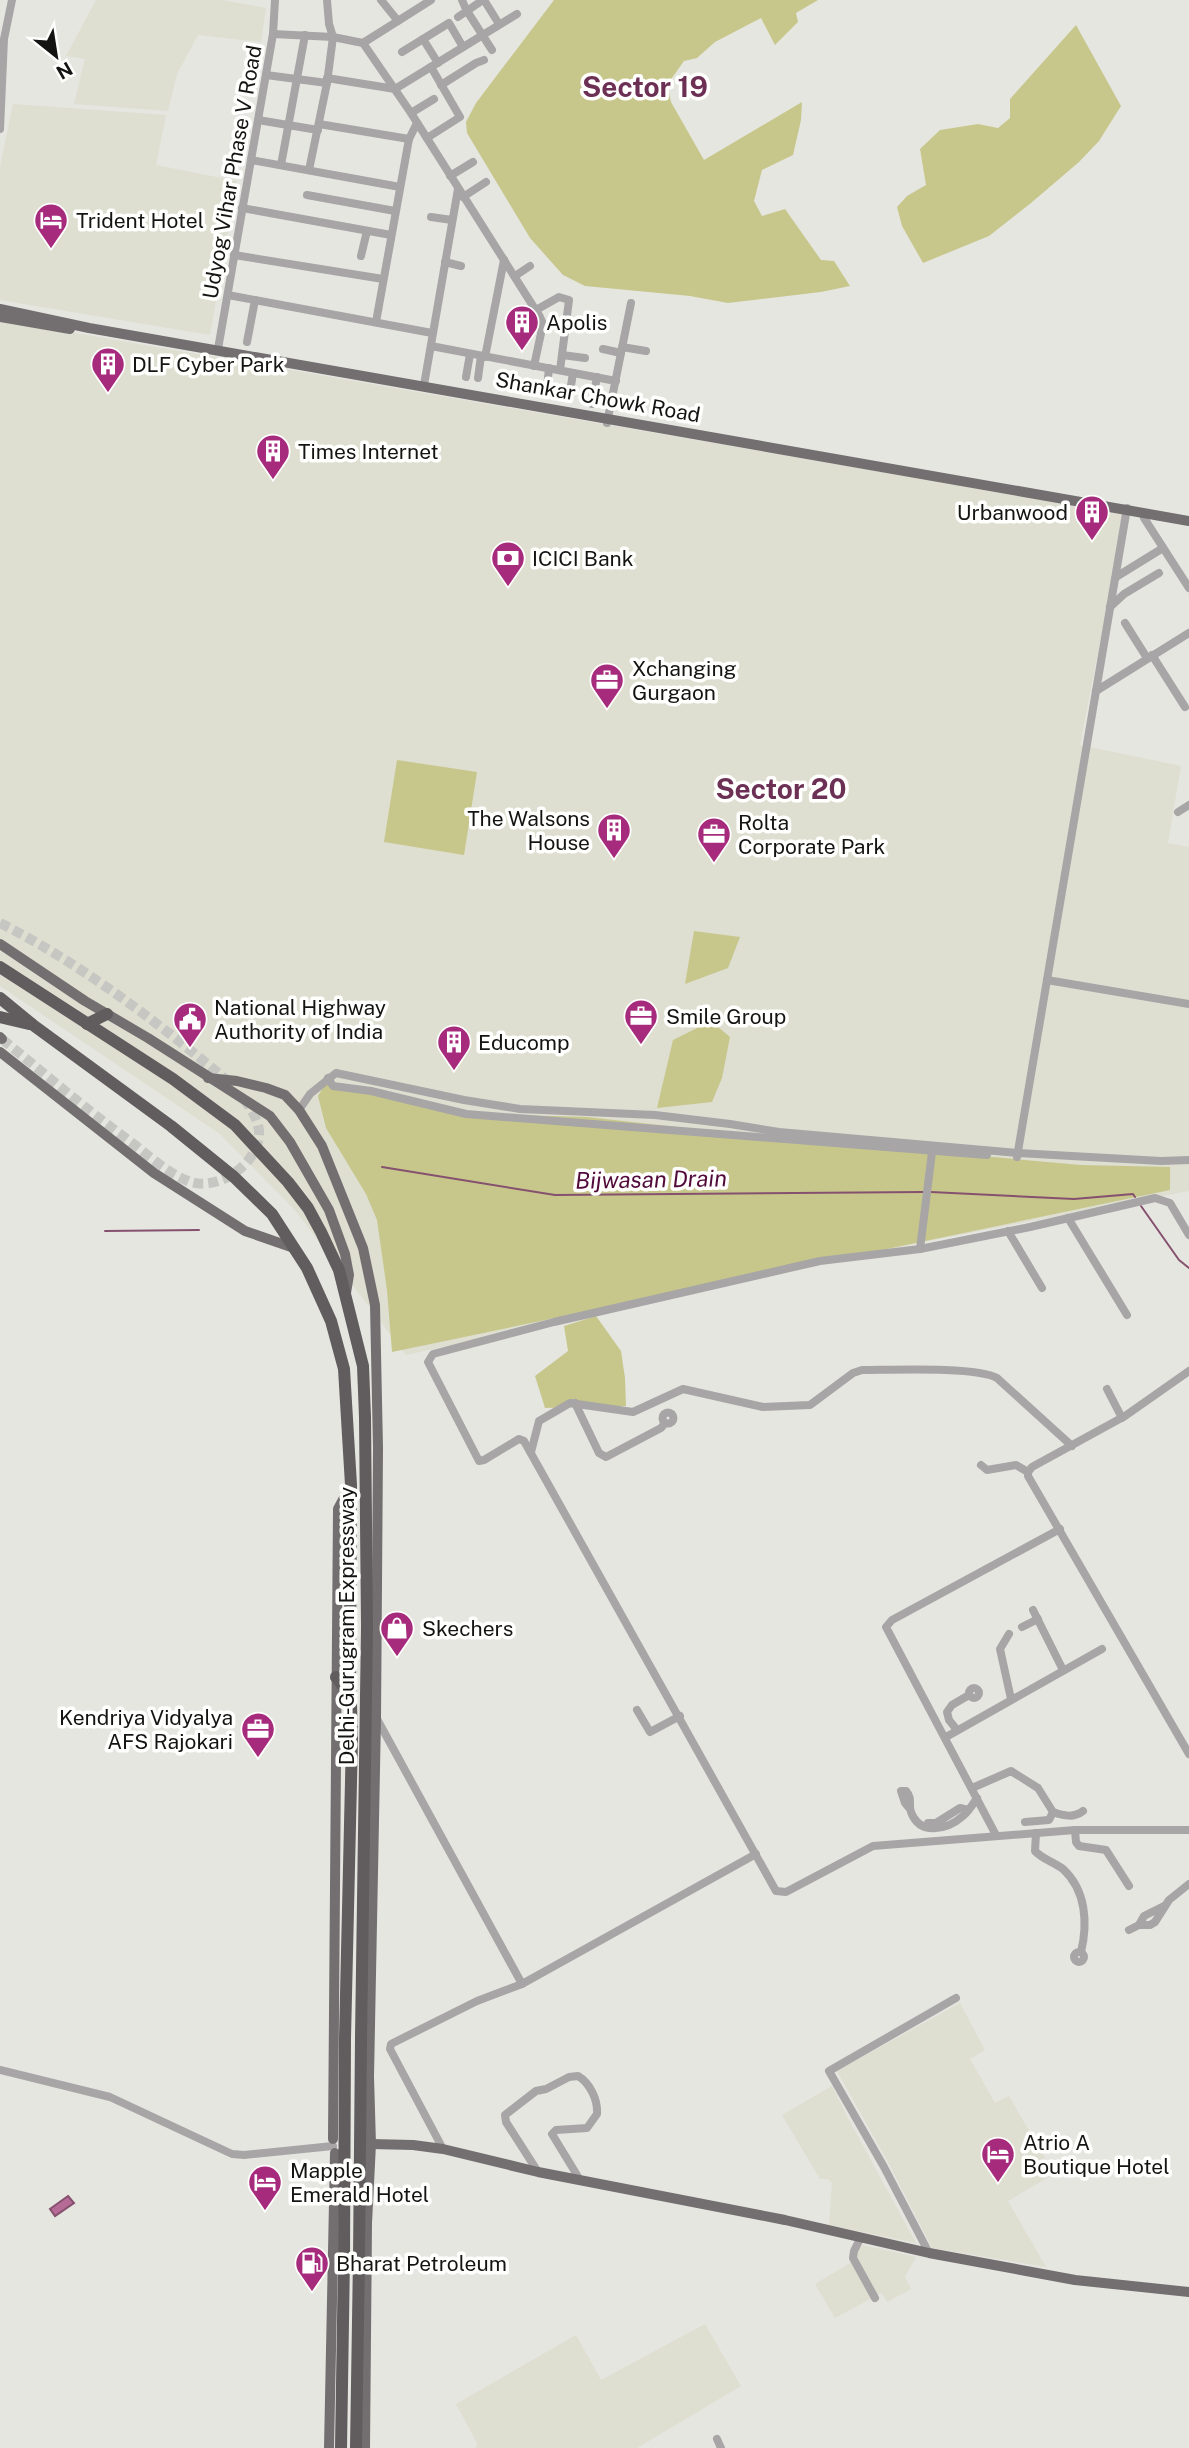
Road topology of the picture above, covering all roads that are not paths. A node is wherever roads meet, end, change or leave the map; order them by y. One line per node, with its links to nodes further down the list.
1 (12, 0): 34 (street)
2 (275, 0): 12 (street, Udyog Vihar Phase V Road)
3 (327, 0): 15 (street)
4 (381, 0): 10 (street)
5 (484, 0): 7 (street); 11 (street)
6 (429, 1): 10 (street)
7 (465, 6): 9 (street); 13 (street)
8 (517, 14): 11 (street)
9 (458, 17)
10 (398, 21): 17 (street)
11 (499, 24): 13 (street)
12 (274, 34): 14 (street); 23 (street, Udyog Vihar Phase V Road)
13 (482, 34): 18 (street); 19 (street)
14 (305, 35): 15 (street); 24 (street)
15 (333, 37): 17 (street); 25 (street)
16 (423, 39): 18 (street); 20 (street); 22 (street)
17 (363, 43): 27 (street)
18 (463, 47): 22 (street)
19 (492, 50)
20 (402, 52)
21 (484, 60): 26 (street)
22 (434, 65): 26 (street); 27 (street)
23 (266, 75): 24 (street); 30 (street, Udyog Vihar Phase V Road)
24 (296, 79): 25 (street); 32 (street)
25 (327, 80): 27 (street); 33 (street)
26 (441, 85): 35 (street)
27 (395, 89): 29 (street)
28 (434, 99): 29 (street)
29 (411, 113): 31 (street)
30 (258, 120): 32 (street); 37 (street, Udyog Vihar Phase V Road)
31 (417, 123): 35 (street); 36 (street)
32 (288, 125): 33 (street); 39 (street)
33 (318, 127): 36 (street); 40 (street)
34 (0, 129)
35 (427, 138): 41 (street)
36 (409, 139): 43 (street)
37 (251, 160): 39 (street); 46 (street, Udyog Vihar Phase V Road)
38 (473, 162): 41 (street)
39 (281, 165): 40 (street)
40 (309, 170): 43 (street)
41 (450, 176): 44 (street)
42 (486, 182): 44 (street)
43 (400, 187): 47 (street)
44 (461, 193): 49 (street); 54 (street)
45 (307, 195): 47 (street)
46 (243, 208): 50 (street); 52 (street, Udyog Vihar Phase V Road)
47 (395, 211): 51 (street)
48 (431, 217): 49 (street)
49 (452, 220): 55 (street)
50 (367, 231): 51 (street); 53 (street)
51 (391, 235): 59 (street)
52 (234, 255): 59 (street); 60 (street, Udyog Vihar Phase V Road)
53 (361, 256)
54 (504, 260): 58 (street); 76 (street)
55 (445, 262): 56 (street); 67 (street)
56 (461, 266)
57 (530, 267): 58 (street)
58 (515, 276): 64 (street)
59 (383, 279): 66 (street)
60 (228, 295): 61 (street); 70 (street, Udyog Vihar Phase V Road)
61 (255, 300): 66 (street); 68 (street)
62 (631, 303): 72 (street)
63 (0, 309): 70 (main road, Shankar Chowk Road)
64 (536, 310): 75 (street); 78 (street)
65 (0, 317): 90 (main road, Shankar Chowk Road)
66 (376, 322): 67 (street)
67 (432, 333): 69 (street)
68 (247, 342)
69 (431, 346): 74 (street); 86 (street)
70 (218, 349): 86 (main road, Shankar Chowk Road)
71 (603, 349): 72 (street)
72 (621, 350): 73 (street); 85 (street)
73 (646, 351)
74 (470, 354): 76 (street); 82 (street)
75 (562, 355): 77 (street); 80 (street)
76 (483, 356): 78 (street); 84 (street)
77 (585, 358)
78 (534, 366): 79 (street)
79 (549, 368): 80 (street); 87 (street)
80 (560, 370): 81 (street)
81 (573, 373): 83 (street); 88 (street)
82 (466, 377)
83 (597, 377): 85 (street); 89 (street)
84 (478, 378)
85 (616, 381): 90 (street)
86 (424, 386): 90 (main road, Shankar Chowk Road)
87 (547, 388)
88 (569, 398)
89 (592, 404)
90 (608, 421): 91 (main road, Shankar Chowk Road)
91 (1126, 512): 92 (main road, Shankar Chowk Road); 93 (main road, Shankar Chowk Road); 97 (street)
92 (1144, 518): 94 (main road, Shankar Chowk Road); 95 (street)
93 (1189, 521)
94 (1189, 527)
95 (1163, 548): 97 (street); 98 (street)
96 (1159, 573): 99 (street)
97 (1115, 578): 99 (street)
98 (1189, 587)
99 (1110, 607): 103 (street)
100 (1125, 623): 102 (street)
101 (1189, 634): 102 (street)
102 (1149, 657): 103 (street); 104 (street)
103 (1096, 691): 109 (street)
104 (1185, 707)
105 (1189, 805): 106 (street)
106 (1178, 812)
107 (0, 944): 112 (main road)
108 (0, 967): 114 (highway, Delhi-Gurugram Expressway)
109 (1047, 980): 111 (street); 121 (street)
110 (0, 998): 115 (highway, Delhi-Gurugram Expressway)
111 (1189, 1004)
112 (107, 1014): 114 (highway); 117 (main road)
113 (0, 1017): 115 (highway)
114 (87, 1024): 131 (highway, Delhi-Gurugram Expressway)
115 (33, 1025): 127 (highway, Delhi-Gurugram Expressway)
116 (0, 1052): 127 (main road)
117 (208, 1078): 119 (main road); 126 (main road)
118 (328, 1078): 119 (street); 120 (street); 121 (street)
119 (299, 1110): 128 (main road)
120 (932, 1153): 121 (street); 129 (street)
121 (1017, 1155): 122 (street)
122 (1189, 1162)
123 (1068, 1218): 124 (street); 125 (street); 132 (street)
124 (1008, 1231): 129 (street); 130 (street)
125 (1189, 1235)
126 (341, 1238): 128 (main road); 131 (main road)
127 (294, 1248): 142 (highway, Delhi-Gurugram Expressway)
128 (363, 1248): 156 (main road)
129 (920, 1249): 139 (street)
130 (1042, 1287)
131 (346, 1293): 194 (highway, Delhi-Gurugram Expressway, bridge)
132 (1127, 1315)
133 (1189, 1371): 136 (street)
134 (1107, 1389): 136 (street)
135 (575, 1403): 137 (street); 138 (street); 139 (street)
136 (1122, 1418): 138 (street)
137 (665, 1423)
138 (1072, 1446): 141 (street)
139 (531, 1452): 155 (street)
140 (981, 1465): 141 (street)
141 (1028, 1472): 143 (street)
142 (351, 1485): 150 (main road); 152 (highway, Delhi-Gurugram Expressway)
143 (1059, 1529): 158 (street); 159 (street)
144 (1033, 1610): 145 (street)
145 (1038, 1619): 146 (street); 149 (street)
146 (1022, 1627)
147 (1009, 1634): 153 (street)
148 (1102, 1649): 149 (street)
149 (1063, 1670): 153 (street)
150 (336, 1677): 152 (highway); 179 (main road)
151 (969, 1695): 157 (street)
152 (351, 1696): 193 (highway, Delhi-Gurugram Expressway, bridge)
153 (1011, 1699): 157 (street)
154 (637, 1710): 155 (street)
155 (680, 1716): 170 (street)
156 (376, 1718): 175 (street); 178 (main road)
157 (957, 1730): 158 (street)
158 (946, 1737): 160 (street)
159 (1189, 1754)
160 (972, 1788): 161 (street); 164 (street)
161 (977, 1798): 162 (street); 169 (street)
162 (909, 1809)
163 (1083, 1811): 164 (street)
164 (1053, 1812): 165 (street)
165 (1025, 1822)
166 (1074, 1830): 167 (street); 168 (street); 172 (street)
167 (1189, 1830)
168 (1036, 1832): 169 (street); 174 (street)
169 (996, 1835): 170 (street)
170 (756, 1854): 175 (street)
171 (1189, 1884): 173 (street)
172 (1129, 1886)
173 (1129, 1930)
174 (1081, 1952)
175 (522, 1984): 182 (street)
176 (956, 1998): 188 (street)
177 (0, 2070): 181 (street)
178 (369, 2077): 179 (main road); 180 (main road)
179 (334, 2080): 181 (main road)
180 (371, 2144): 181 (main road); 181 (main road); 182 (main road); 186 (main road)
181 (333, 2146): 185 (main road)
182 (443, 2148): 183 (main road)
183 (538, 2172): 184 (main road); 184 (street)
184 (580, 2180): 187 (main road)
185 (333, 2220): 186 (main road); 192 (main road)
186 (368, 2222): 195 (main road)
187 (860, 2239): 188 (main road); 190 (street)
188 (929, 2253): 189 (main road)
189 (1189, 2292)
190 (875, 2298)
191 (717, 2439): 196 (street)
192 (329, 2448)
193 (341, 2448)
194 (356, 2448)
195 (365, 2448)
196 (721, 2448)

